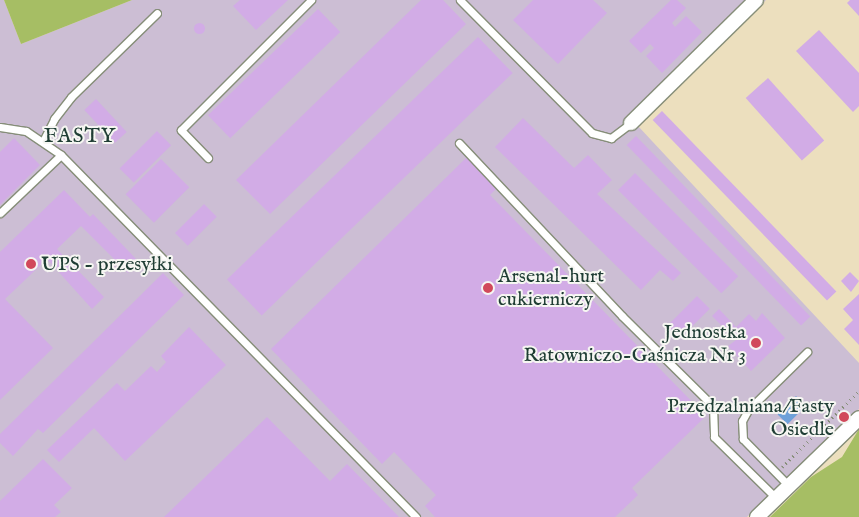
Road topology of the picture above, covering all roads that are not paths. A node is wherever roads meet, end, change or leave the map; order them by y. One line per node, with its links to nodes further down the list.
1 (311, 0): 10 (lane)
2 (460, 0): 5 (lane)
3 (756, 0): 5 (street)
4 (157, 13): 7 (lane)
5 (631, 123)
6 (0, 127): 7 (lane)
7 (43, 140): 9 (lane)
8 (458, 143): 15 (lane)
9 (61, 155): 11 (lane); 16 (lane)
10 (208, 158)
11 (0, 213)
12 (807, 352): 14 (lane)
13 (859, 418): 14 (street)
14 (788, 486): 15 (street)
15 (776, 498): 17 (street)
16 (416, 517)
17 (757, 517)

